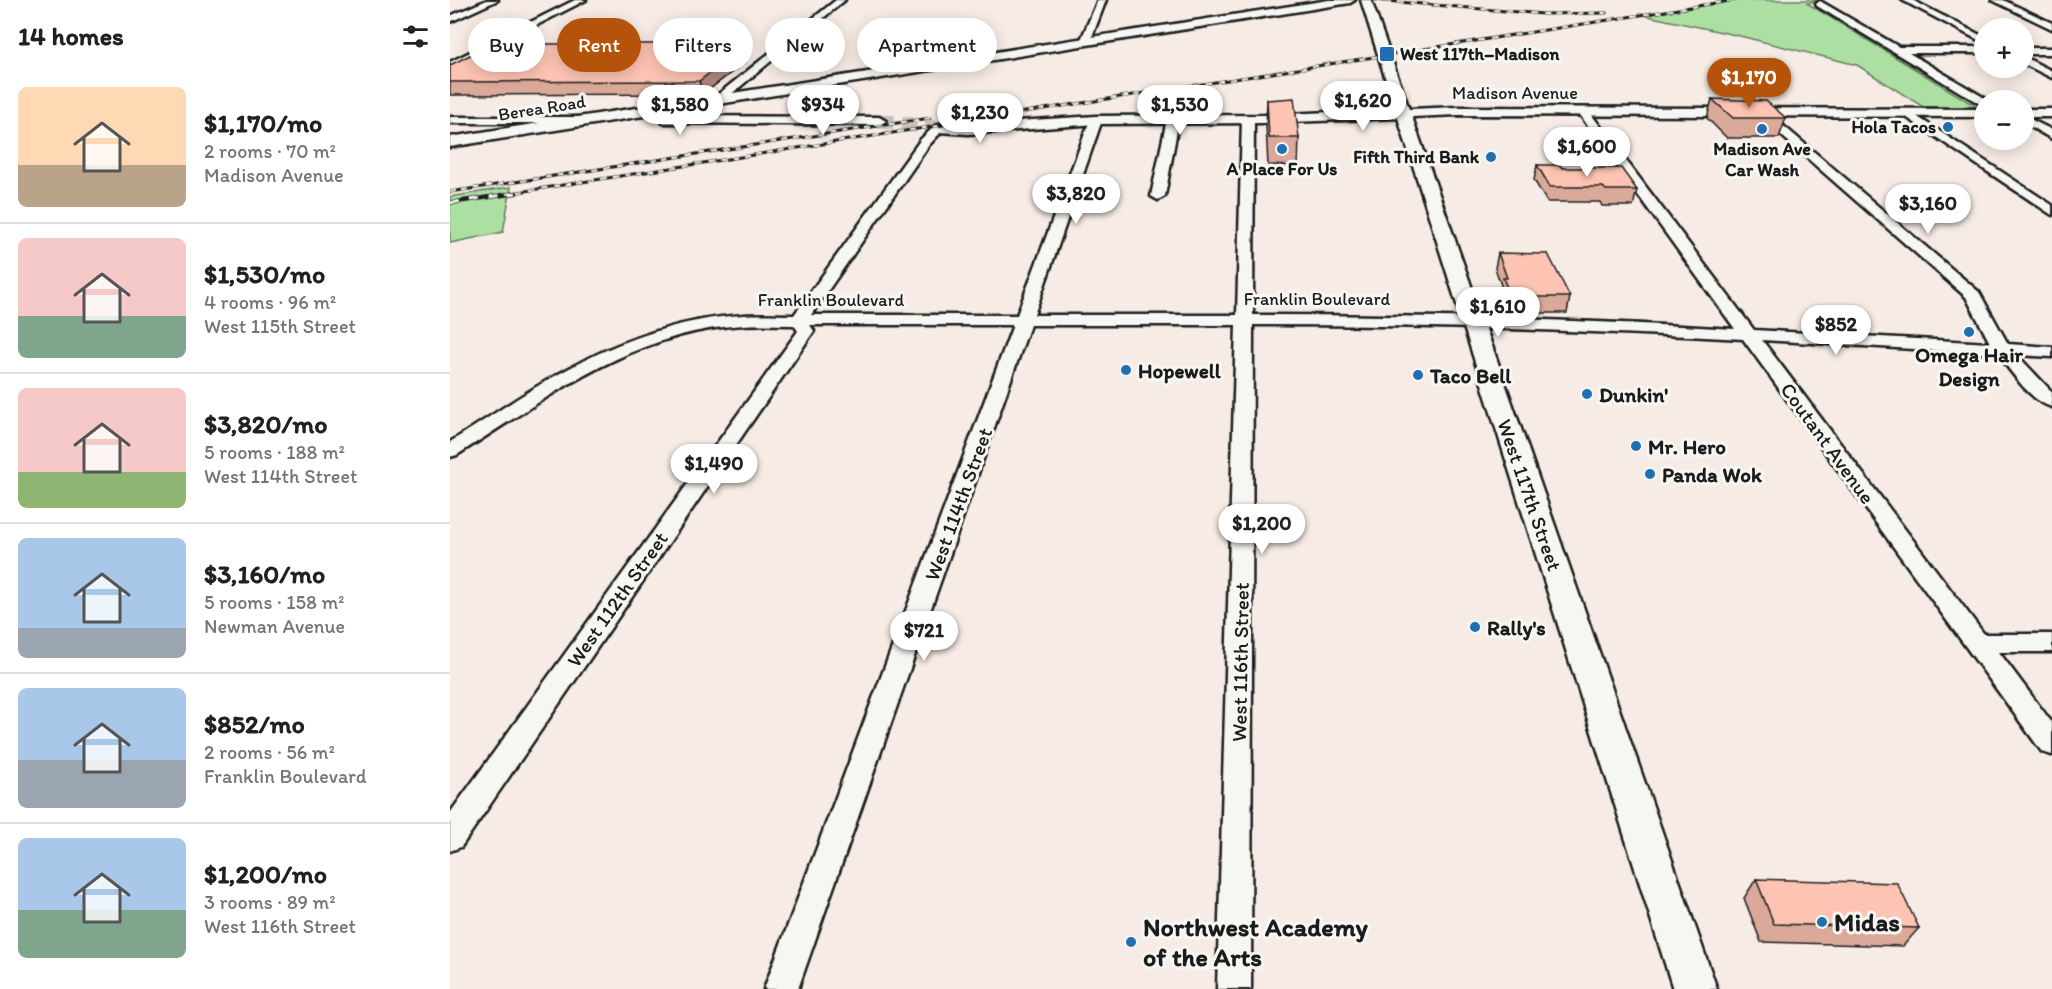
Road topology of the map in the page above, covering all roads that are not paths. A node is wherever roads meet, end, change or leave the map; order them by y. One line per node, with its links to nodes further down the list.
1 (494, 0): 10 (street)
2 (582, 0): 19 (street)
3 (841, 0): 22 (street)
4 (1102, 0): 13 (street)
5 (1350, 0): 13 (main road, Berea Road)
6 (1366, 0): 28 (main road, West 117th Street)
7 (1906, 0): 12 (street)
8 (1996, 0): 11 (street)
9 (1837, 1): 14 (street)
10 (450, 19)
11 (2052, 26)
12 (1974, 35)
13 (1085, 42): 22 (main road, Berea Road)
14 (1898, 50): 15 (street); 21 (street)
15 (1974, 50)
16 (2034, 51): 17 (street)
17 (2052, 51)
18 (2034, 65): 20 (street)
19 (450, 66)
20 (2052, 75)
21 (1974, 96)
22 (720, 98): 33 (main road, Berea Road)
23 (1584, 112): 24 (main road, Madison Avenue); 28 (main road, Madison Avenue); 46 (street, Coutant Avenue)
24 (1762, 113): 29 (main road, Madison Avenue); 47 (street)
25 (1974, 113): 29 (main road, Madison Avenue)
26 (2034, 113): 27 (main road)
27 (2052, 113)
28 (1404, 114): 31 (main road, Madison Avenue); 45 (main road, West 117th Street)
29 (1907, 114): 41 (street)
30 (1173, 119): 31 (main road, Madison Avenue); 34 (main road, Madison Avenue); 40 (street)
31 (1248, 119): 42 (street, West 116th Street)
32 (450, 120): 33 (street)
33 (592, 120): 35 (main road); 39 (main road, Berea Road)
34 (1096, 120): 37 (main road, Madison Avenue); 43 (street, West 114th Street)
35 (879, 121)
36 (2034, 125): 38 (street)
37 (939, 128): 44 (street, West 112th Street)
38 (2052, 135)
39 (450, 142)
40 (1158, 196)
41 (2052, 211)
42 (1246, 318): 43 (street, Franklin Boulevard); 45 (street, Franklin Boulevard); 56 (street, West 116th Street)
43 (1025, 319): 44 (street, Franklin Boulevard); 55 (street, West 114th Street)
44 (799, 320): 50 (street, Franklin Boulevard); 54 (street, West 112th Street)
45 (1472, 323): 46 (street, Franklin Boulevard); 57 (main road, West 117th Street)
46 (1748, 334): 47 (street, Franklin Boulevard); 51 (street, Coutant Avenue)
47 (2002, 349): 48 (street, Franklin Boulevard); 49 (street)
48 (2052, 352)
49 (2052, 401)
50 (450, 451)
51 (1977, 643): 52 (street); 53 (street, Coutant Avenue)
52 (2052, 643)
53 (2052, 744)
54 (450, 837)
55 (782, 989)
56 (1234, 989)
57 (1695, 989)

